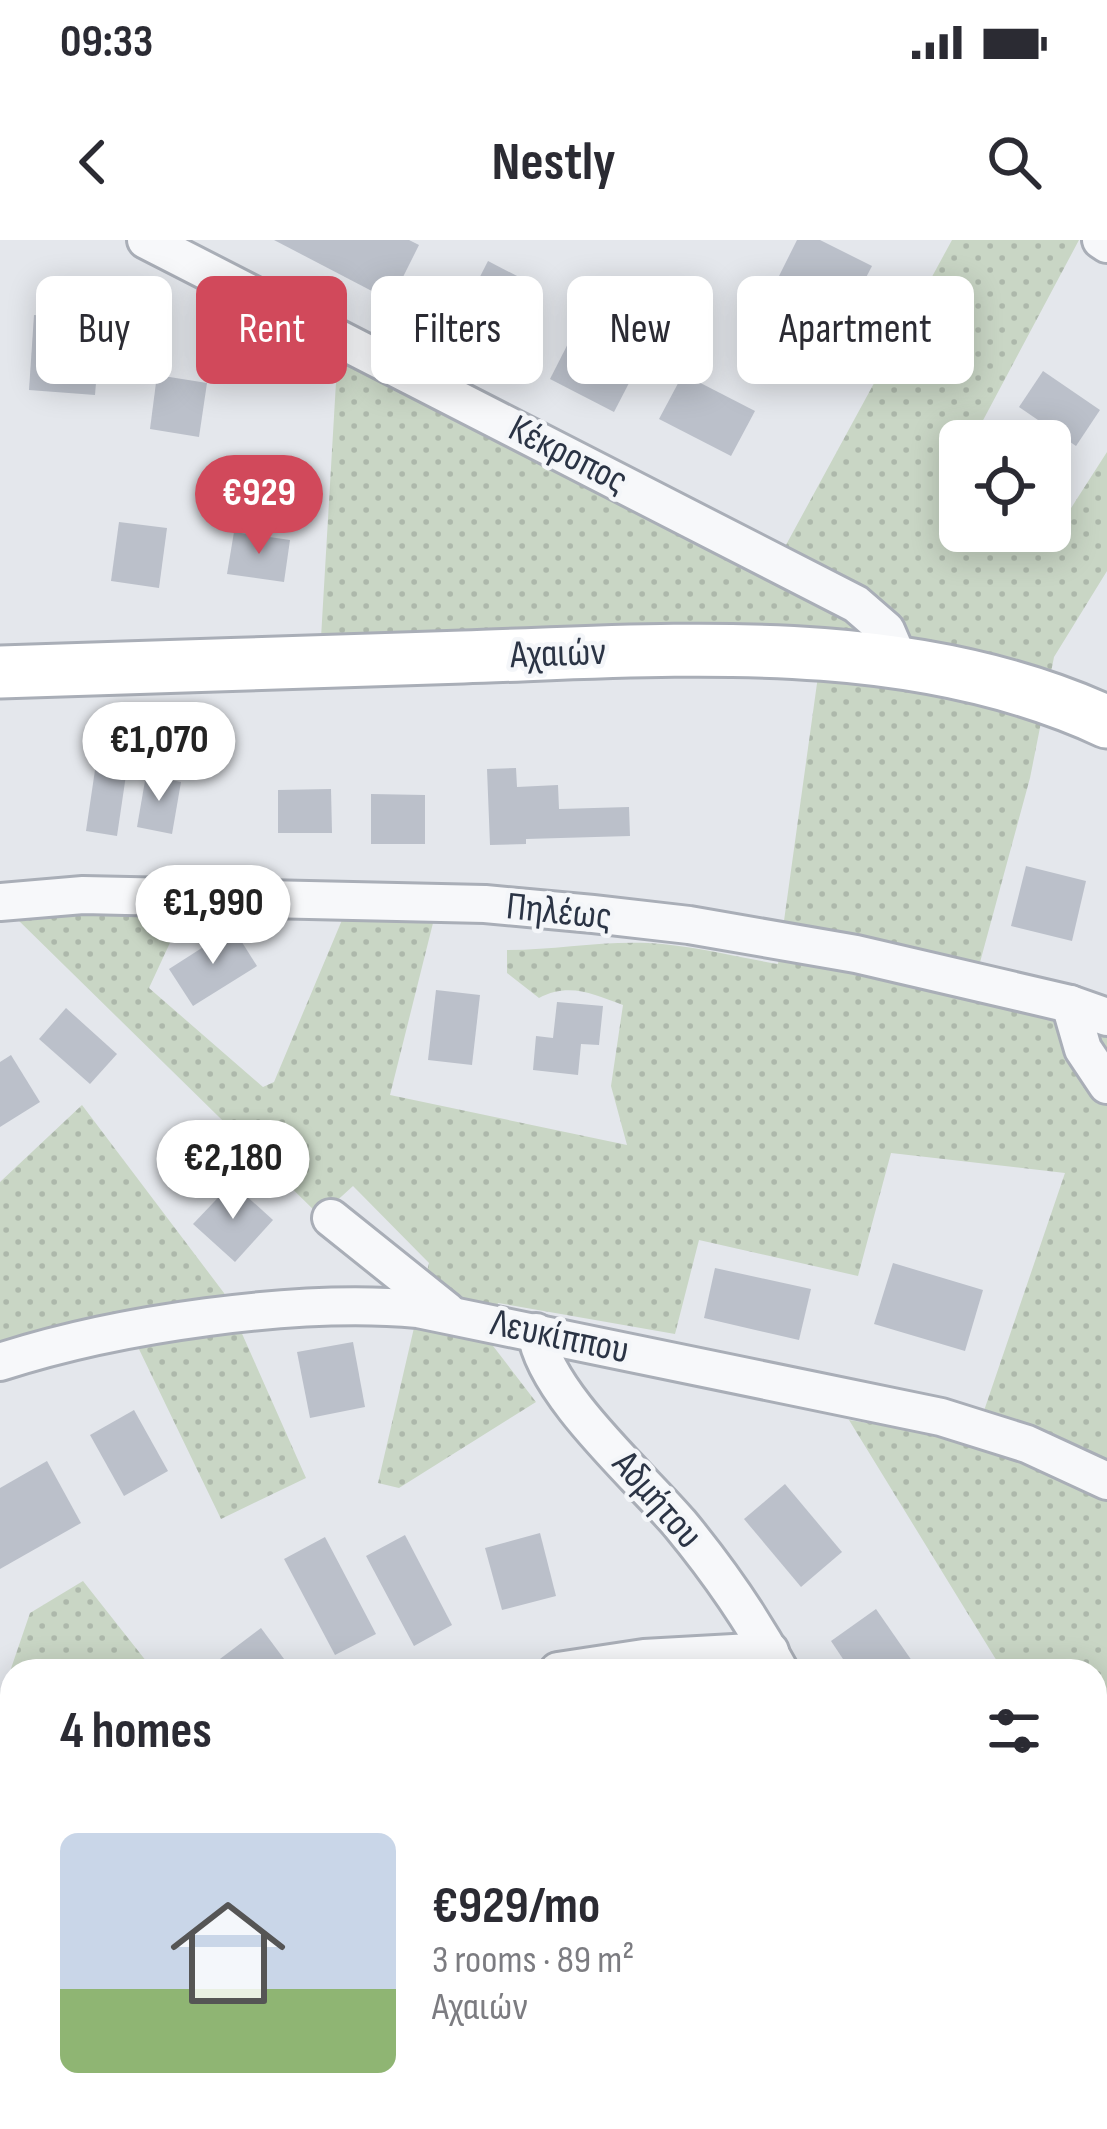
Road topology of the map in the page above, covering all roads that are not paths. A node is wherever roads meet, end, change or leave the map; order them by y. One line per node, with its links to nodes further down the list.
1 (156, 242): 2 (street, Κέκροπος)
2 (901, 664): 3 (main road, Αχαιών); 4 (main road, Αχαιών)
3 (0, 673)
4 (1107, 722)
5 (0, 902): 6 (street, Πηλέως)
6 (1070, 1004): 7 (street, Πηλέως); 8 (street)
7 (1107, 1017)
8 (1107, 1085)
9 (331, 1218): 10 (street)
10 (450, 1313): 11 (street, Λευκίππου); 12 (street, Λευκίππου)
11 (536, 1332): 13 (street, Λευκίππου); 16 (street, Αδμήτου)
12 (0, 1362)
13 (1107, 1481)
14 (637, 1659): 15 (street)
15 (688, 1659)
16 (774, 1659)

